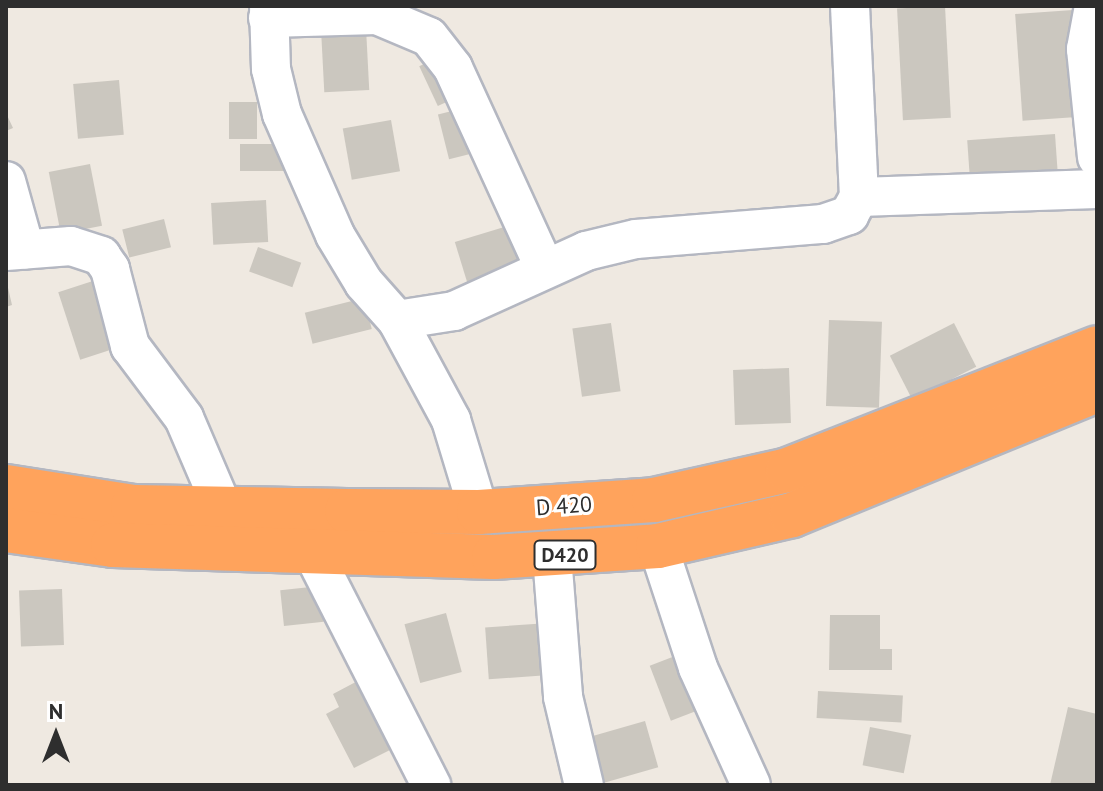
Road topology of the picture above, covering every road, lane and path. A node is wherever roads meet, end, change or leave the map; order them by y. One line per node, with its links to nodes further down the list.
1 (850, 6): 7 (street)
2 (1094, 6): 4 (street)
3 (268, 12): 9 (street); 10 (street)
4 (1097, 157)
5 (6, 181): 8 (street)
6 (1097, 189): 7 (street)
7 (859, 197): 9 (street)
8 (16, 250): 14 (street)
9 (545, 269): 10 (street)
10 (397, 320): 15 (street)
11 (1097, 348): 15 (highway, D 420 / D420)
12 (1097, 390): 17 (highway, D420)
13 (6, 487): 14 (highway, D 420 / D420)
14 (223, 509): 15 (highway, D 420 / D420)
15 (479, 512)
16 (6, 530): 18 (highway, D420)
17 (658, 546): 19 (highway, D420); 22 (street)
18 (312, 551): 19 (highway, D420); 20 (street)
19 (552, 556): 21 (street)
20 (431, 785)
21 (584, 785)
22 (751, 785)

